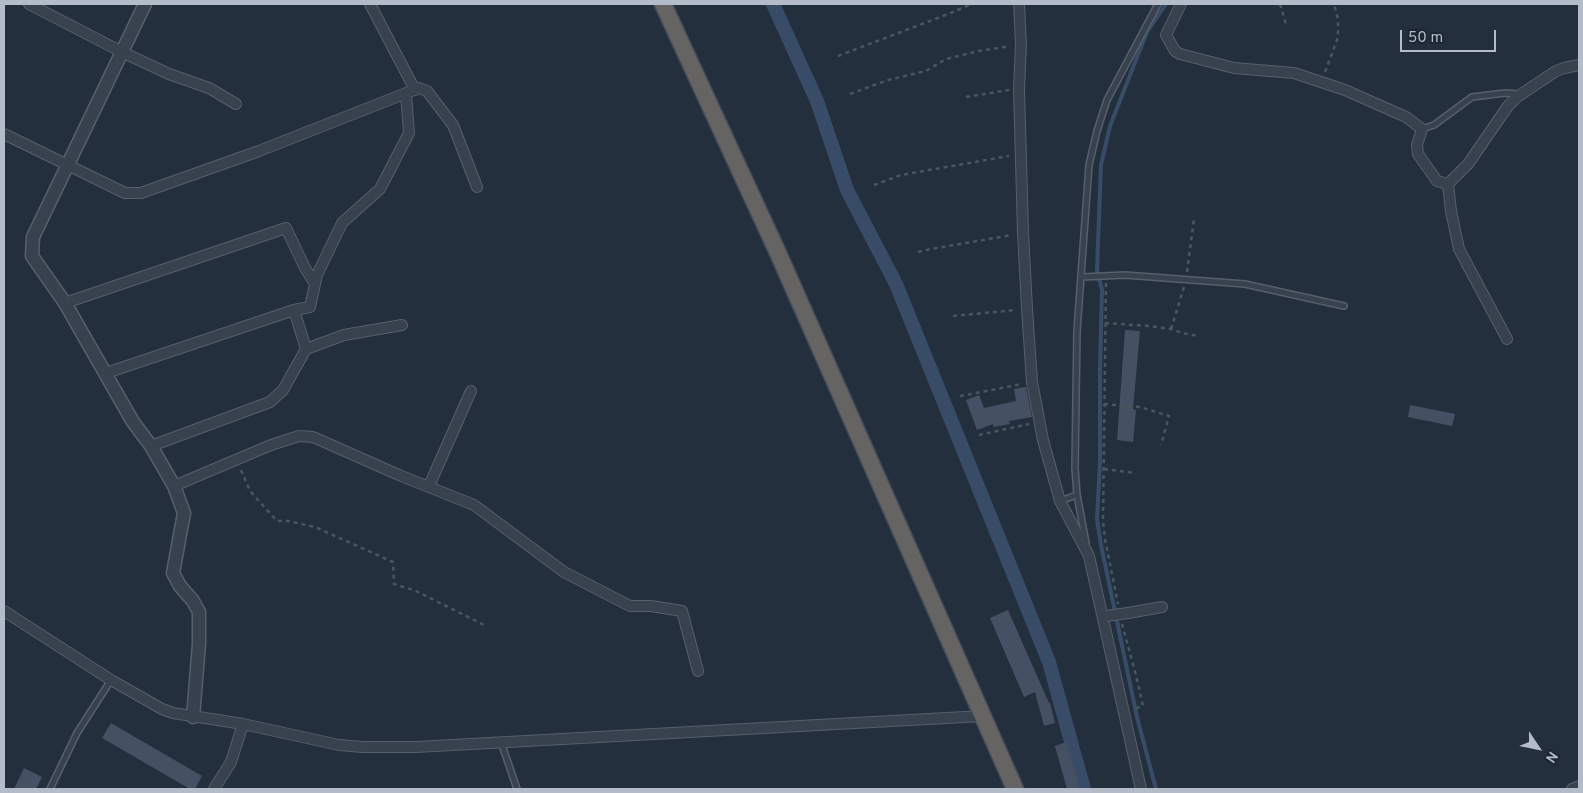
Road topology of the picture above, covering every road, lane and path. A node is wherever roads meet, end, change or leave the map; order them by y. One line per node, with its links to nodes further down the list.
1 (29, 4): 13 (street)
2 (144, 4): 13 (street)
3 (370, 4): 18 (street)
4 (663, 4): 73 (highway)
5 (972, 4): 14 (path)
6 (1019, 4): 12 (street)
7 (1158, 4): 33 (lane)
8 (1181, 4): 16 (street)
9 (1280, 4): 11 (path)
10 (1334, 4): 16 (path)
11 (1286, 24)
12 (1021, 44): 17 (street); 19 (path)
13 (122, 52): 22 (street); 26 (street)
14 (838, 56)
15 (1579, 65): 20 (street)
16 (1321, 82): 23 (street)
17 (1019, 89): 21 (path); 25 (street)
18 (410, 92): 26 (street); 29 (street); 34 (street)
19 (850, 94)
20 (1521, 94): 23 (lane); 27 (street)
21 (966, 97)
22 (236, 104)
23 (1422, 129): 27 (street)
24 (4, 134): 26 (street)
25 (1022, 154): 28 (path); 30 (street)
26 (68, 166): 35 (street)
27 (1448, 184): 43 (street)
28 (874, 185)
29 (477, 187)
30 (1023, 233): 31 (path); 37 (street)
31 (918, 252)
32 (1106, 275): 33 (lane); 36 (lane); 40 (path)
33 (1082, 277): 59 (lane)
34 (315, 284): 35 (street); 38 (street)
35 (65, 303): 45 (street)
36 (1344, 306)
37 (1027, 308): 39 (path); 46 (street)
38 (294, 310): 44 (street); 45 (street)
39 (953, 316)
40 (1105, 323): 42 (path); 49 (path)
41 (402, 325): 44 (street)
42 (1198, 336)
43 (1507, 339)
44 (306, 349): 53 (street)
45 (106, 373): 53 (street)
46 (1032, 382): 48 (path); 50 (street)
47 (471, 391): 58 (street)
48 (960, 396)
49 (1104, 404): 52 (path); 55 (path)
50 (1039, 421): 51 (path); 60 (street)
51 (979, 435)
52 (1161, 445)
53 (151, 446): 57 (street)
54 (237, 459): 57 (street); 58 (street); 69 (path)
55 (1104, 469): 56 (path); 62 (path)
56 (1136, 473)
57 (174, 486): 74 (street)
58 (429, 486): 70 (street)
59 (1077, 495): 60 (lane); 61 (lane)
60 (1060, 501): 61 (street)
61 (1089, 556): 67 (street)
62 (1111, 566): 63 (path); 64 (path)
63 (1105, 567)
64 (1118, 604)
65 (1162, 607): 67 (street, bridge)
66 (4, 611): 71 (street)
67 (1104, 617): 82 (street)
68 (1122, 623): 72 (path)
69 (484, 625)
70 (698, 671)
71 (111, 680): 74 (street); 78 (lane)
72 (1132, 709)
73 (983, 716): 76 (street); 81 (highway)
74 (193, 717): 75 (street)
75 (243, 724): 76 (street); 79 (street)
76 (501, 742): 80 (lane)
77 (1579, 786): 83 (street)
78 (50, 789)
79 (214, 789)
80 (517, 789)
81 (1015, 789)
82 (1141, 789)
83 (1572, 789)

